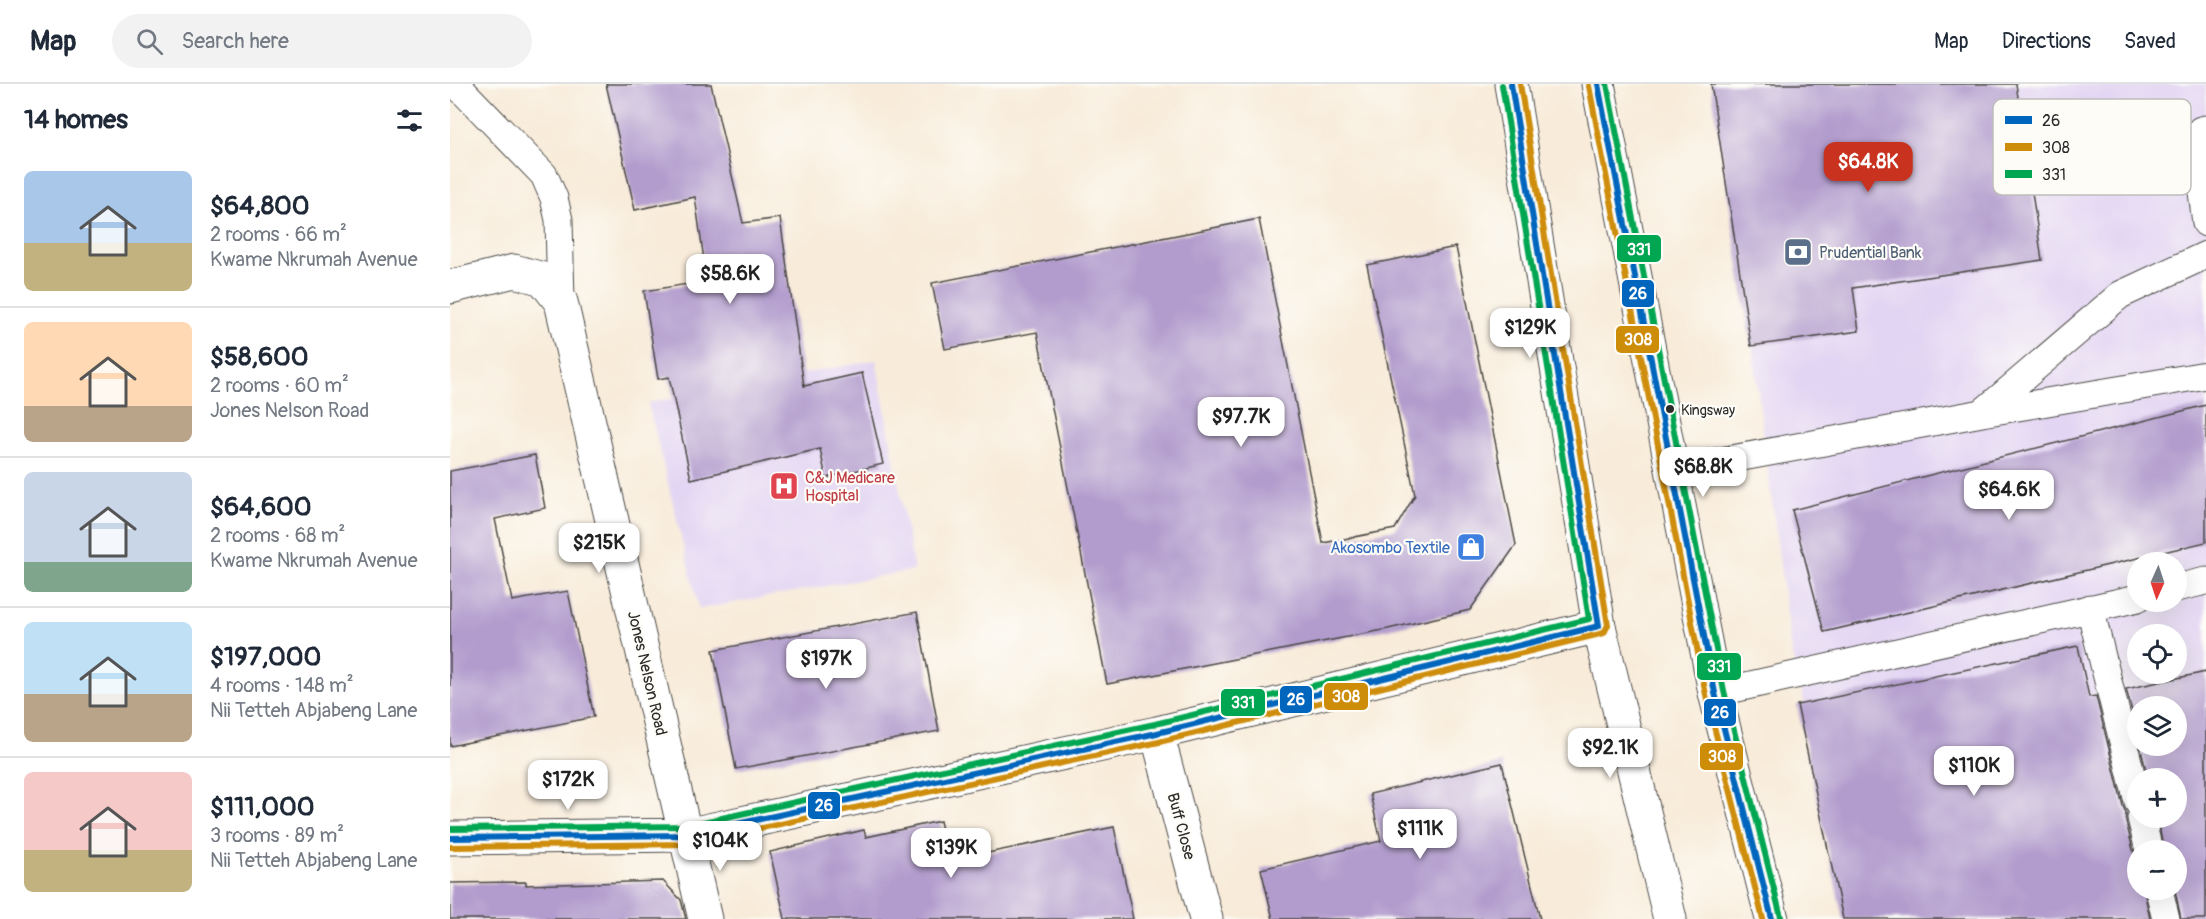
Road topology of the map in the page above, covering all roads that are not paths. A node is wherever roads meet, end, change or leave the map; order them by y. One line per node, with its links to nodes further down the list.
1 (456, 84): 8 (lane)
2 (1511, 84): 16 (street)
3 (1598, 84): 11 (street)
4 (2206, 129): 5 (lane)
5 (2206, 223)
6 (2206, 255): 10 (lane)
7 (450, 287): 8 (street)
8 (561, 302): 20 (street, Jones Nelson Road)
9 (2206, 375): 10 (lane)
10 (1982, 413): 11 (lane)
11 (1671, 470): 17 (street)
12 (2206, 581): 13 (lane)
13 (2187, 585)
14 (2127, 600): 15 (lane)
15 (2090, 608): 17 (lane); 19 (lane)
16 (1599, 626): 18 (street); 25 (street)
17 (1715, 693): 26 (street)
18 (1157, 733): 20 (street); 24 (street, Buff Close)
19 (2130, 768)
20 (686, 835): 21 (street); 23 (street, Jones Nelson Road)
21 (450, 838)
22 (2161, 900): 27 (lane)
23 (705, 919)
24 (1206, 919)
25 (1670, 919)
26 (1772, 919)
27 (2166, 919)

